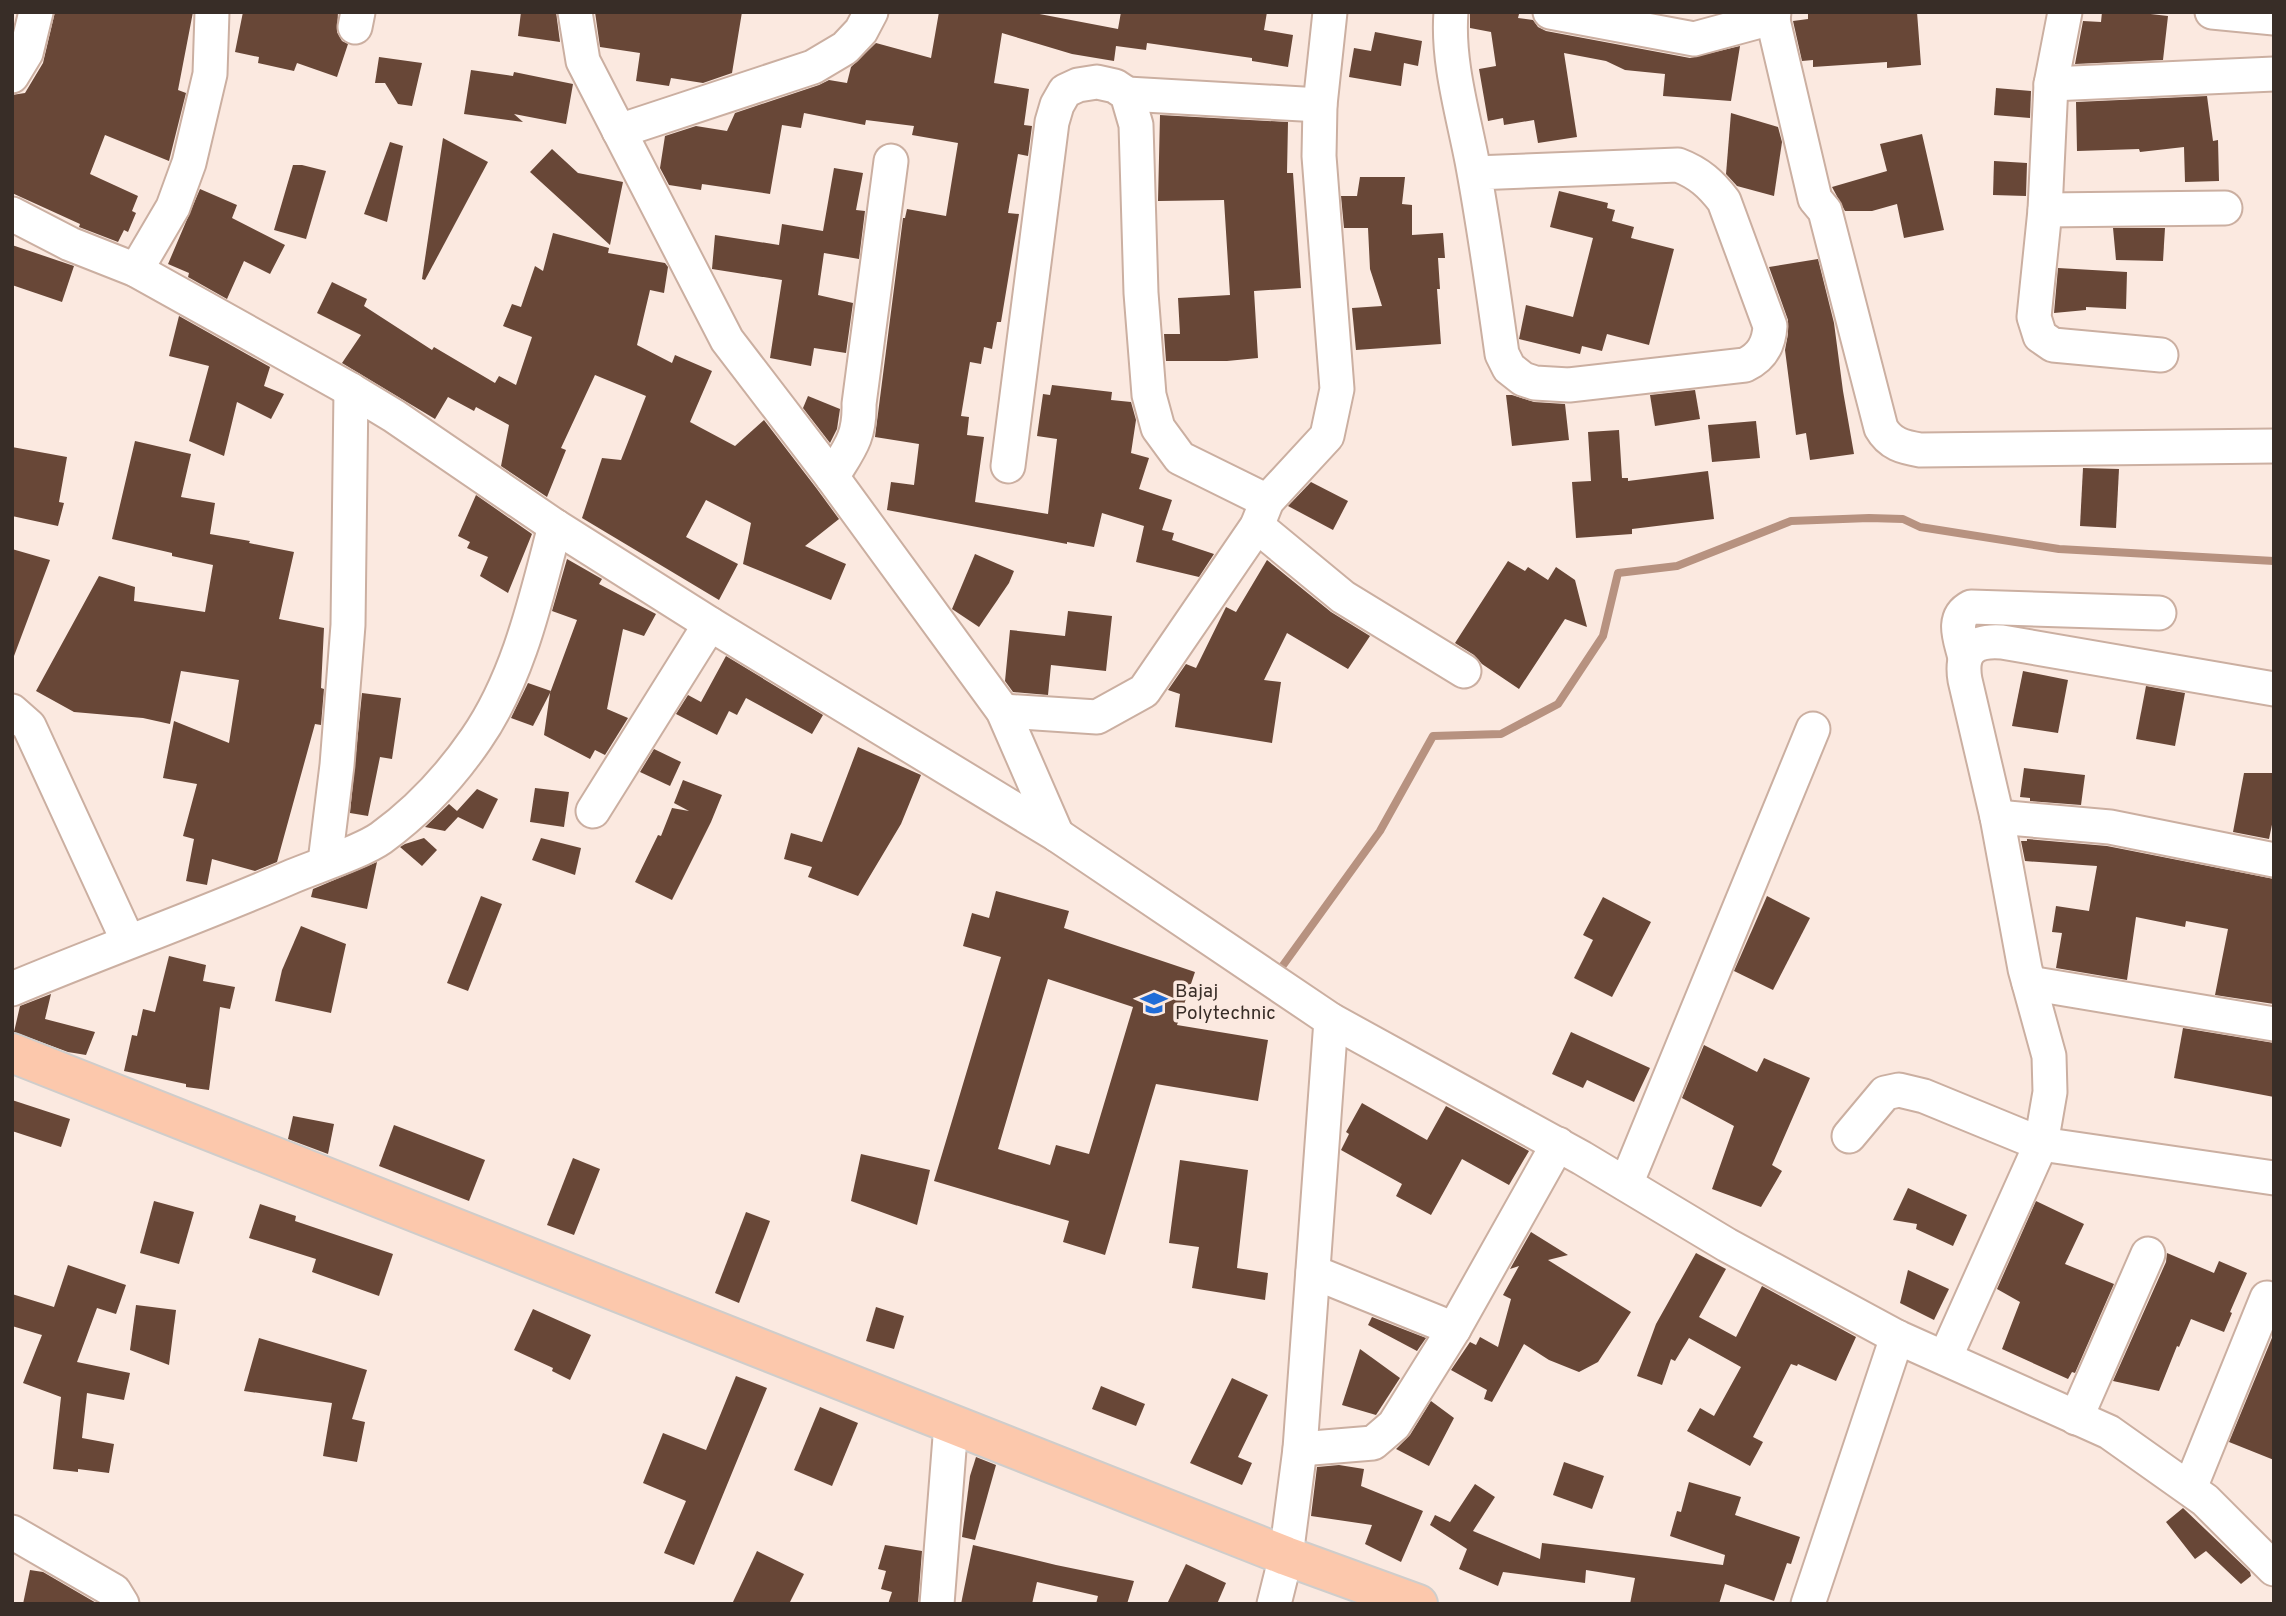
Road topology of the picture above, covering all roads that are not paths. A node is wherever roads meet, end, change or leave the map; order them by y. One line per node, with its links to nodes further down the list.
1 (36, 12): 13 (street)
2 (212, 12): 23 (street)
3 (575, 12): 17 (street)
4 (871, 12): 17 (street)
5 (1330, 12): 16 (street)
6 (1451, 12): 19 (street)
7 (1550, 12): 10 (street)
8 (2065, 12): 14 (street)
9 (2212, 12): 11 (street)
10 (1768, 16): 26 (street)
11 (2274, 18)
12 (2274, 74): 14 (street)
13 (12, 76)
14 (2051, 84): 21 (street)
15 (1127, 94): 16 (street); 27 (street); 29 (street)
16 (1320, 105): 29 (street)
17 (619, 131): 28 (street)
18 (891, 161): 28 (street)
19 (1475, 173): 19 (street)
20 (2225, 208): 21 (street)
21 (2045, 210): 24 (street)
22 (12, 214): 23 (street)
23 (136, 270): 25 (street)
24 (2161, 355)
25 (351, 390): 30 (street); 43 (street)
26 (2274, 446)
27 (1008, 466)
28 (832, 477): 37 (street)
29 (1262, 514): 34 (street); 37 (street)
30 (555, 526): 32 (street); 43 (street)
31 (2160, 613): 33 (street)
32 (710, 624): 39 (street); 41 (street)
33 (1965, 658): 35 (street); 40 (street)
34 (1464, 671)
35 (2274, 689)
36 (12, 711): 44 (street)
37 (1003, 711): 41 (street)
38 (1813, 729): 54 (street)
39 (593, 811)
40 (1997, 817): 42 (street); 45 (street)
41 (1057, 835): 47 (street)
42 (2274, 860)
43 (326, 862): 44 (street)
44 (128, 941): 46 (street)
45 (2029, 983): 48 (street); 52 (street)
46 (12, 989)
47 (1331, 1020): 51 (street); 56 (street)
48 (2274, 1024)
49 (12, 1053): 62 (main road)
50 (1849, 1136): 52 (street)
51 (1558, 1144): 54 (street); 58 (street)
52 (2041, 1144): 53 (street); 60 (street)
53 (2274, 1178)
54 (1626, 1184): 59 (street)
55 (2148, 1254): 61 (street)
56 (1312, 1272): 58 (street); 63 (street)
57 (2267, 1298): 64 (street)
58 (1454, 1329): 63 (street)
59 (1897, 1337): 60 (street); 72 (street)
60 (1945, 1358): 61 (street)
61 (2076, 1418): 64 (street)
62 (951, 1424): 66 (main road); 69 (street)
63 (1300, 1449): 66 (street)
64 (2190, 1488): 67 (street)
65 (12, 1532): 68 (street)
66 (1286, 1556): 70 (street); 71 (main road)
67 (2274, 1570)
68 (122, 1604)
69 (937, 1604)
70 (1274, 1604)
71 (1418, 1604)
72 (1808, 1604)

